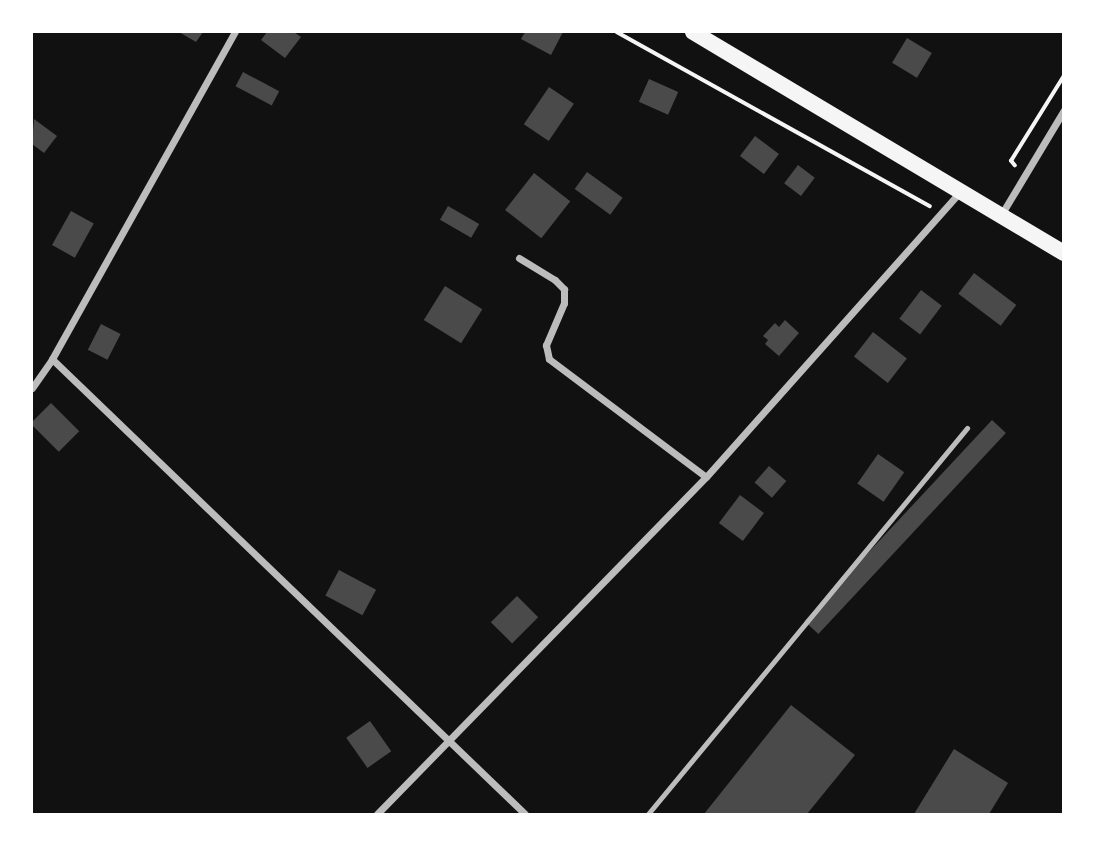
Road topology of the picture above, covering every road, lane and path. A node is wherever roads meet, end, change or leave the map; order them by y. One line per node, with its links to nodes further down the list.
1 (235, 32): 12 (street)
2 (617, 32): 8 (path)
3 (693, 32): 7 (main road)
4 (1063, 76): 6 (path)
5 (1063, 110): 6 (street)
6 (1024, 177): 9 (street)
7 (960, 191): 8 (street); 9 (main road)
8 (943, 213): 15 (street)
9 (1000, 215): 10 (main road)
10 (1063, 253)
11 (519, 258): 15 (street)
12 (52, 359): 13 (street); 16 (street)
13 (32, 388)
14 (967, 428): 19 (lane)
15 (706, 477): 16 (street)
16 (449, 744): 17 (street); 18 (street)
17 (377, 814)
18 (525, 814)
19 (648, 814)

